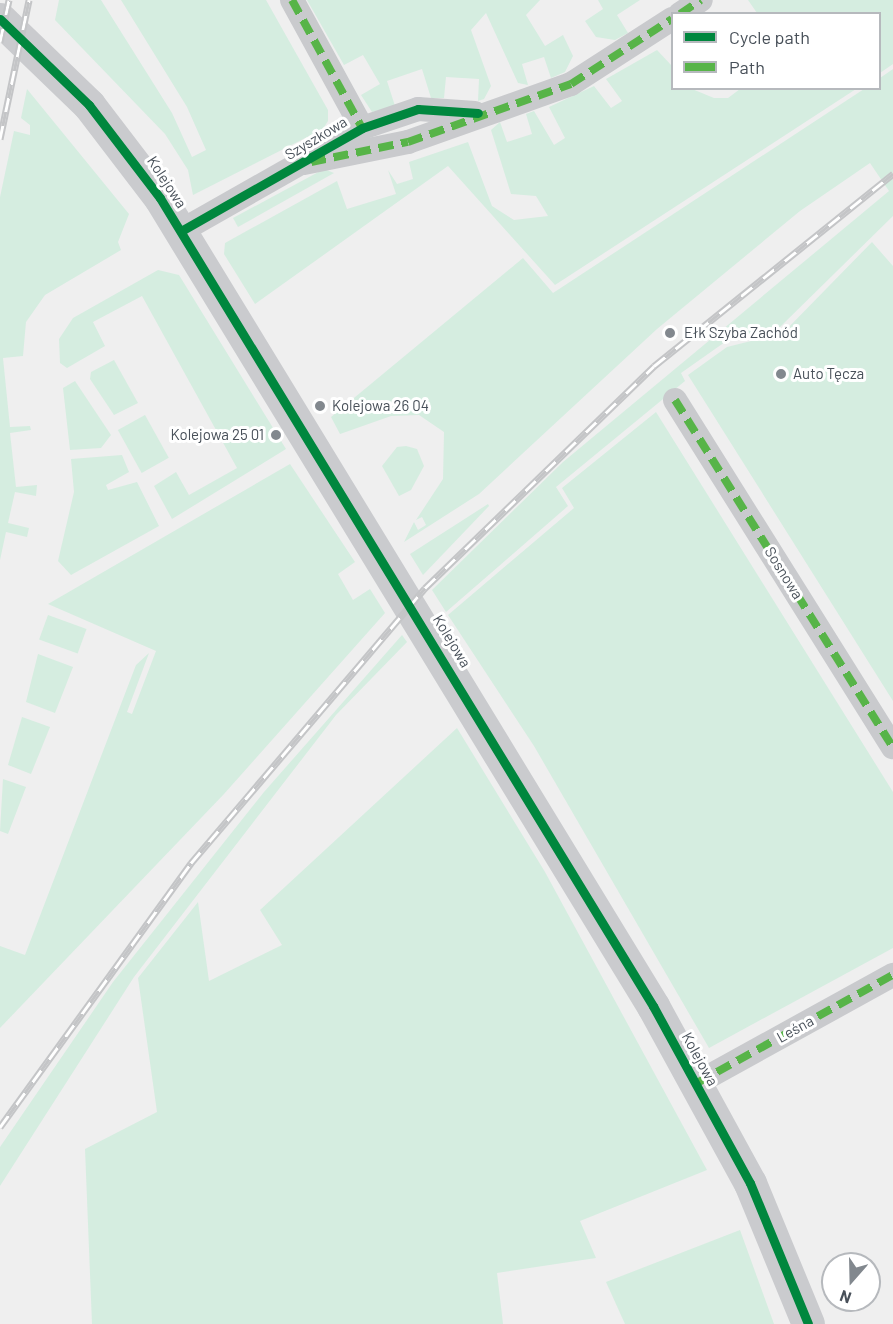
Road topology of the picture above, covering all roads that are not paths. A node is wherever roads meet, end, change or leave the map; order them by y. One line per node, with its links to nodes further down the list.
1 (292, 0): 7 (street)
2 (701, 0): 3 (street)
3 (683, 12)
4 (0, 19): 9 (street, Kolejowa)
5 (671, 20): 6 (street, Szyszkowa)
6 (478, 113): 7 (street, Szyszkowa); 8 (street, Szyszkowa)
7 (362, 128): 8 (street, Szyszkowa)
8 (304, 163): 9 (street, Szyszkowa)
9 (181, 231): 13 (street, Kolejowa)
10 (675, 400): 11 (street, Sosnowa)
11 (893, 747)
12 (893, 975): 13 (street, Leśna)
13 (696, 1083): 14 (street, Kolejowa)
14 (808, 1324)

